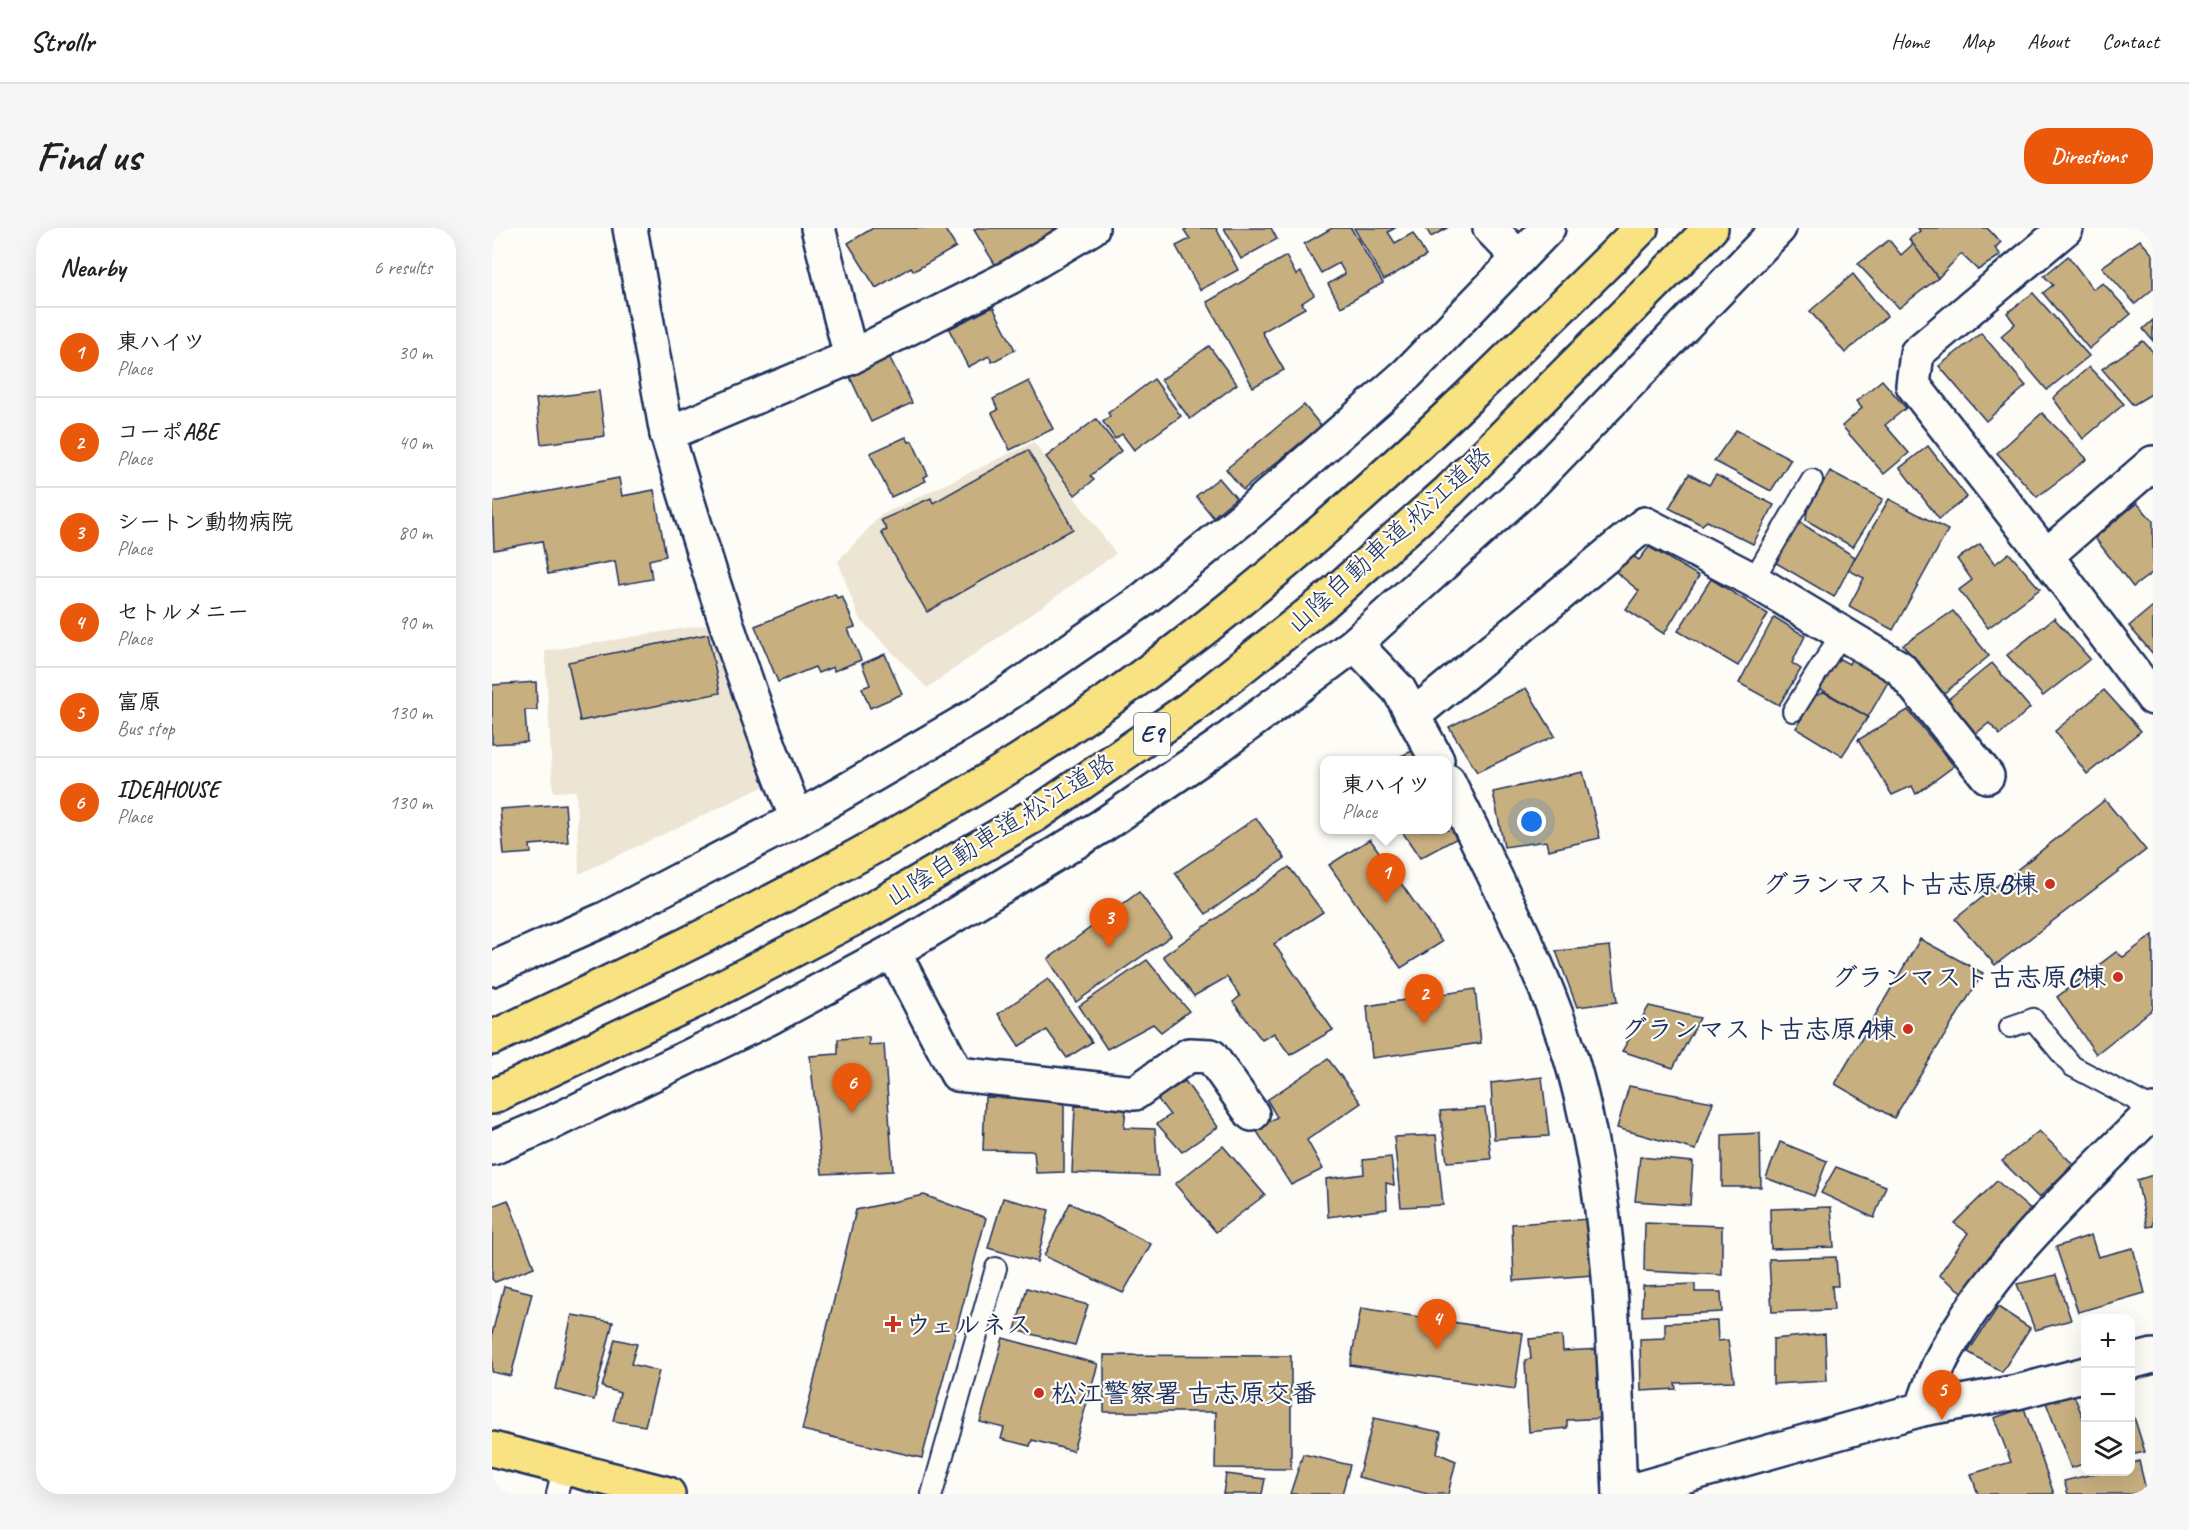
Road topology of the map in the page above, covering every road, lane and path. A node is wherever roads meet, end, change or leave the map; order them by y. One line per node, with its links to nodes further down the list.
1 (630, 228): 12 (street)
2 (818, 228): 11 (street)
3 (1092, 228): 11 (street)
4 (1490, 228): 10 (street)
5 (1548, 228): 10 (street)
6 (1641, 228): 29 (highway, 山陰自動車道;松江道路 / E9)
7 (1712, 228): 30 (highway, 山陰自動車道;松江道路 / E9)
8 (1779, 228): 18 (street)
9 (2066, 228): 15 (street)
10 (1519, 258): 25 (street)
11 (851, 357): 12 (street)
12 (667, 434): 25 (street)
13 (2153, 463): 15 (street)
14 (1812, 480): 16 (lane)
15 (2046, 556): 19 (street)
16 (1753, 580): 17 (street); 21 (street)
17 (1842, 633): 20 (lane); 23 (street)
18 (1354, 644): 21 (street); 26 (street)
19 (2153, 698)
20 (1793, 711)
21 (1414, 715): 22 (street)
22 (1435, 756)
23 (1988, 776)
24 (1452, 790): 43 (street)
25 (797, 819): 27 (street)
26 (893, 951): 32 (street); 33 (street)
27 (492, 969)
28 (2010, 1027): 31 (lane)
29 (492, 1038)
30 (492, 1097)
31 (2153, 1110): 38 (street)
32 (1252, 1114)
33 (492, 1148)
34 (996, 1268): 42 (lane)
35 (2153, 1356): 36 (street)
36 (2135, 1361)
37 (2081, 1375): 38 (street)
38 (1922, 1408): 43 (street)
39 (492, 1449): 40 (highway)
40 (560, 1481): 41 (highway)
41 (669, 1494)
42 (932, 1494)
43 (1620, 1494)

